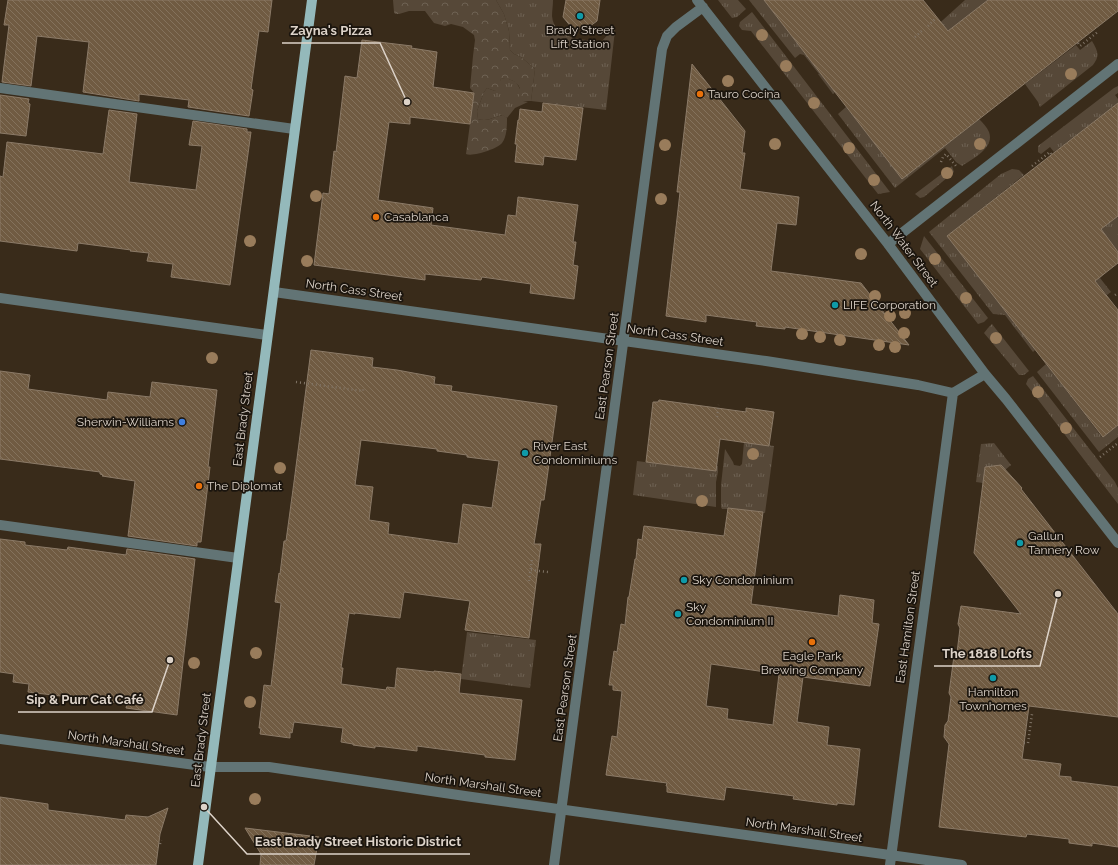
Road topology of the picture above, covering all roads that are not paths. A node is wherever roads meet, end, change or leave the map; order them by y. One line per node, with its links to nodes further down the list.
1 (312, 0): 5 (main road, East Brady Street)
2 (700, 4): 6 (street, North Water Street); 10 (street, East Pearson Street)
3 (1118, 64): 6 (street)
4 (0, 88): 5 (street)
5 (294, 129): 7 (main road, East Brady Street)
6 (888, 244): 11 (street, North Water Street)
7 (274, 292): 9 (main road, East Brady Street); 10 (street, North Cass Street)
8 (0, 298): 9 (street)
9 (267, 335): 15 (main road, East Brady Street)
10 (624, 341): 12 (street, North Cass Street); 18 (street, East Pearson Street)
11 (986, 374): 12 (street); 14 (street, North Water Street)
12 (953, 393): 19 (street, East Hamilton Street)
13 (0, 525): 15 (street)
14 (1118, 543)
15 (238, 558): 17 (main road, East Brady Street)
16 (0, 739): 17 (street, North Marshall Street)
17 (210, 767): 18 (street, North Marshall Street); 20 (main road, East Brady Street)
18 (562, 809): 19 (street, North Marshall Street); 21 (street, East Pearson Street)
19 (890, 860): 22 (street, North Marshall Street)
20 (198, 865)
21 (554, 865)
22 (962, 865)

